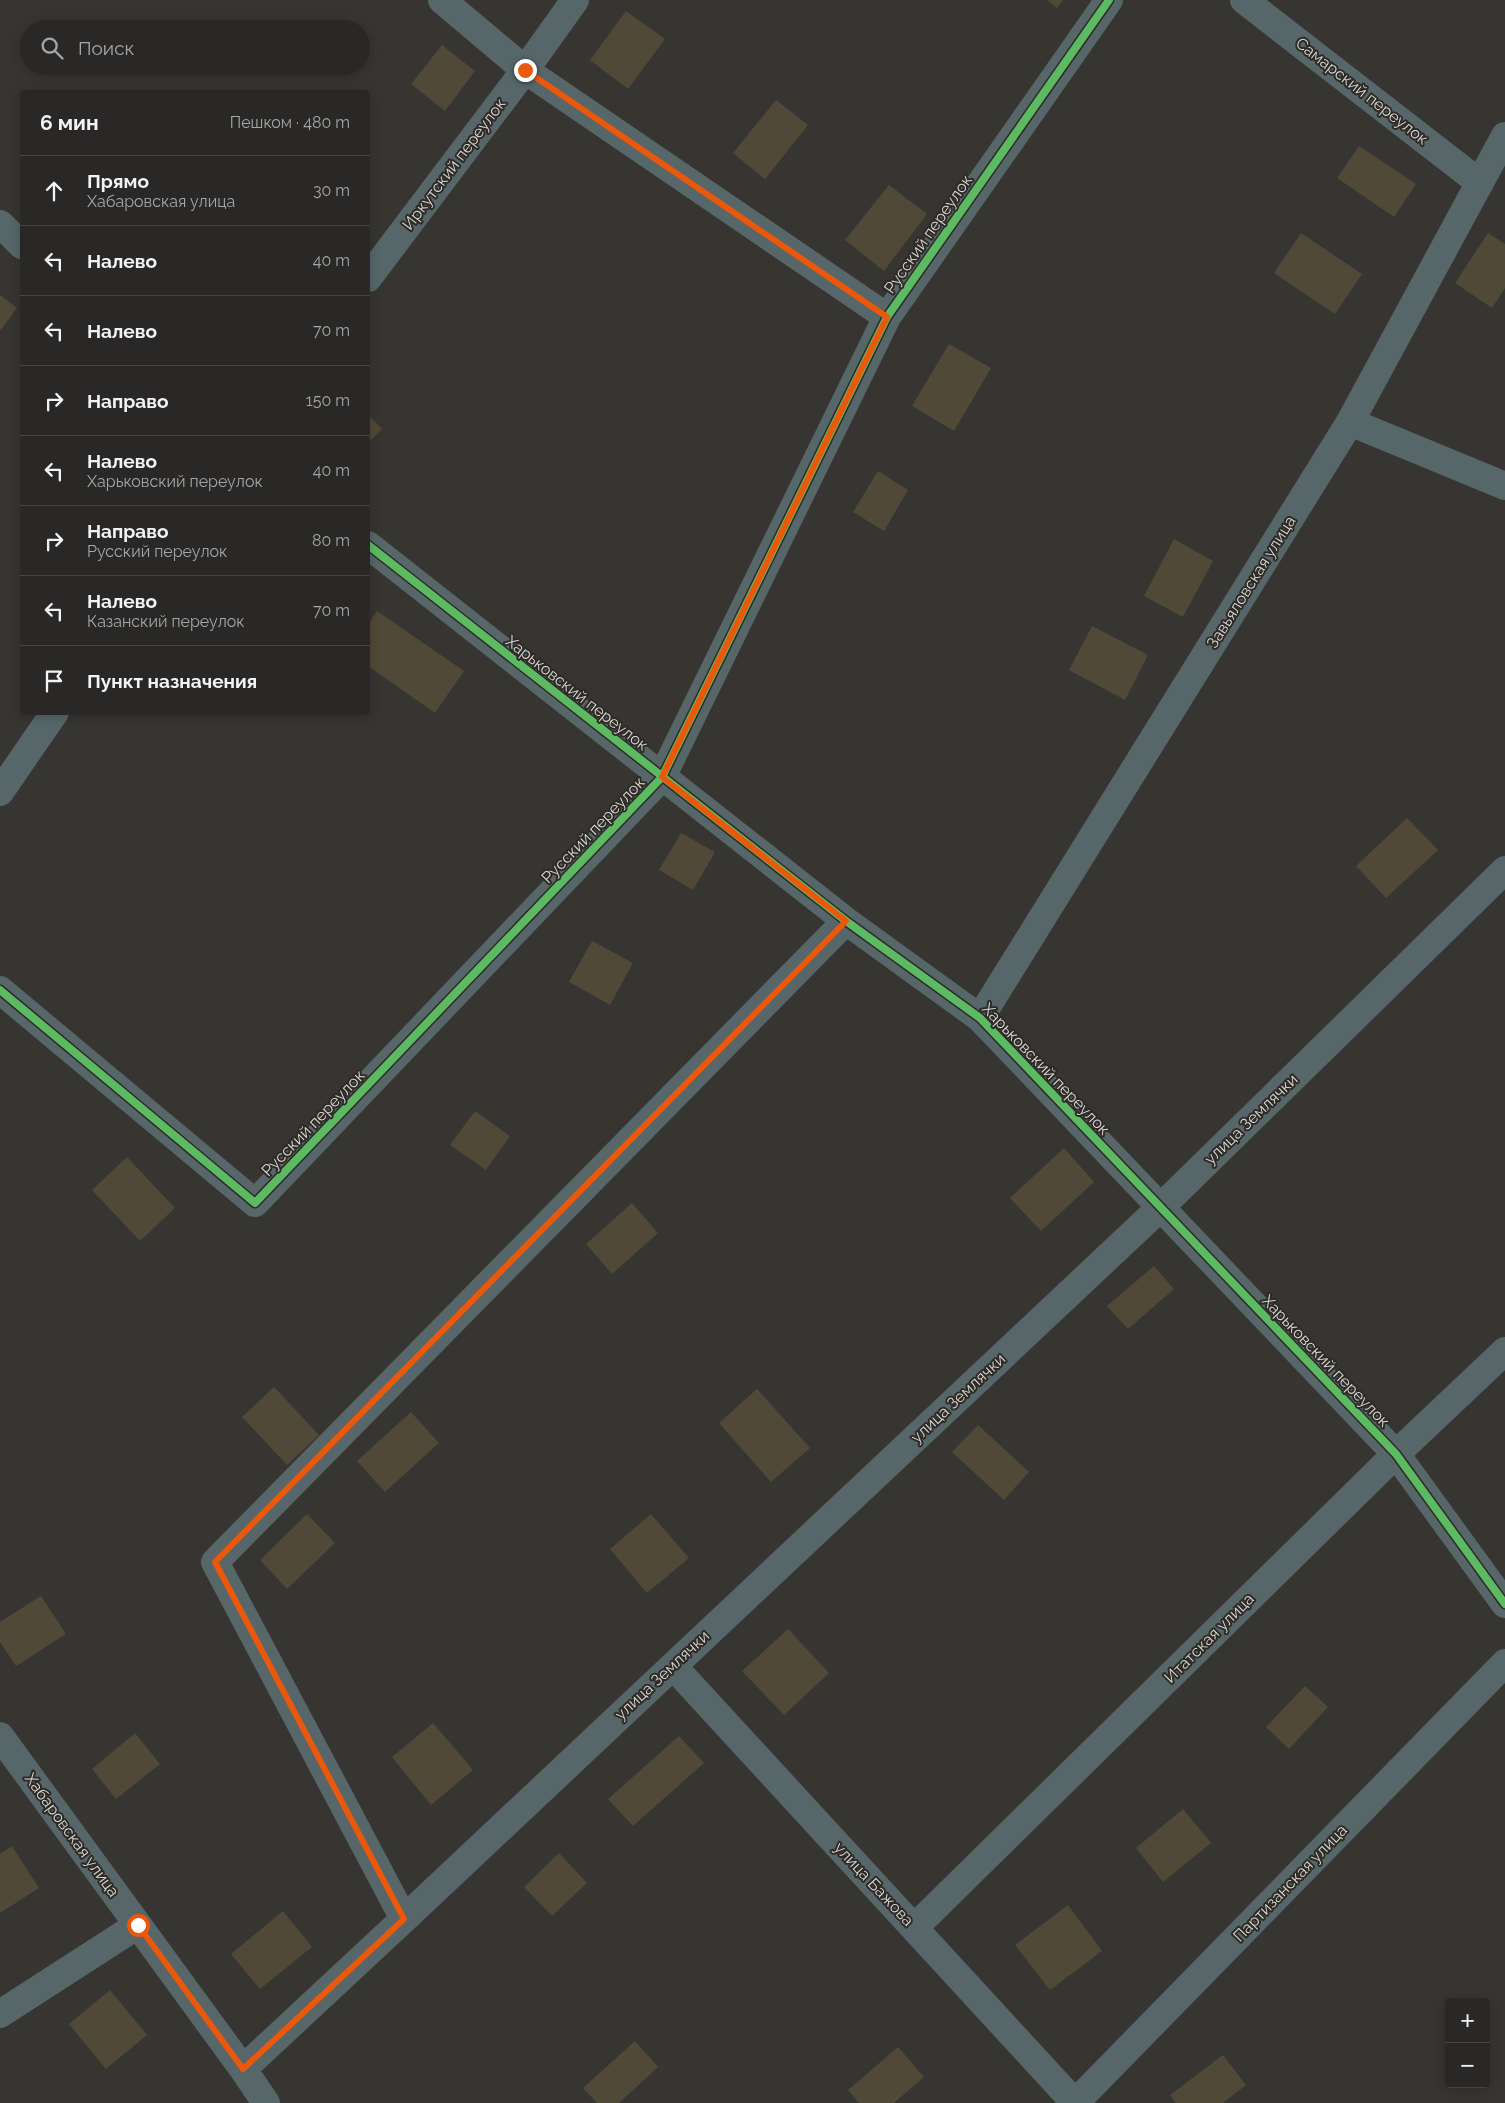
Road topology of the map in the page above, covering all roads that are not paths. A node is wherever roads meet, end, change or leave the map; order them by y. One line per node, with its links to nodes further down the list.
1 (442, 0): 5 (street)
2 (574, 0): 5 (street, Иркутский переулок)
3 (1109, 0): 11 (street, Русский переулок)
4 (1244, 0): 7 (street, Самарский переулок)
5 (525, 70): 10 (street, Иркутский переулок); 11 (street)
6 (1505, 136): 7 (street, Завьяловская улица)
7 (1480, 183): 12 (street, Завьяловская улица)
8 (0, 224): 9 (street)
9 (20, 243)
10 (370, 275)
11 (887, 317): 16 (street, Русский переулок)
12 (1350, 422): 13 (street); 21 (street, Завьяловская улица)
13 (1505, 486)
14 (370, 547): 16 (street, Харьковский переулок)
15 (53, 715): 17 (street)
16 (662, 777): 19 (street, Харьковский переулок); 20 (street, Русский переулок)
17 (0, 792)
18 (1505, 870): 22 (street, улица Землячки)
19 (846, 921): 21 (street, Харьковский переулок); 29 (street)
20 (0, 990)
21 (980, 1018): 22 (street, Харьковский переулок)
22 (1160, 1207): 24 (street, Харьковский переулок); 27 (street, улица Землячки)
23 (1505, 1351): 24 (street, Итатская улица)
24 (1396, 1454): 25 (street, Харьковский переулок); 31 (street, Итатская улица)
25 (1505, 1604)
26 (1505, 1663): 35 (street, Партизанская улица)
27 (673, 1666): 29 (street, улица Землячки); 31 (street, улица Бажова)
28 (0, 1736): 30 (street, Хабаровская улица)
29 (404, 1919): 33 (street, улица Землячки)
30 (138, 1925): 32 (street); 33 (street, Хабаровская улица)
31 (914, 1928): 35 (street, улица Бажова)
32 (0, 2014)
33 (243, 2069): 34 (street, Хабаровская улица)
34 (266, 2103)
35 (1075, 2103)

